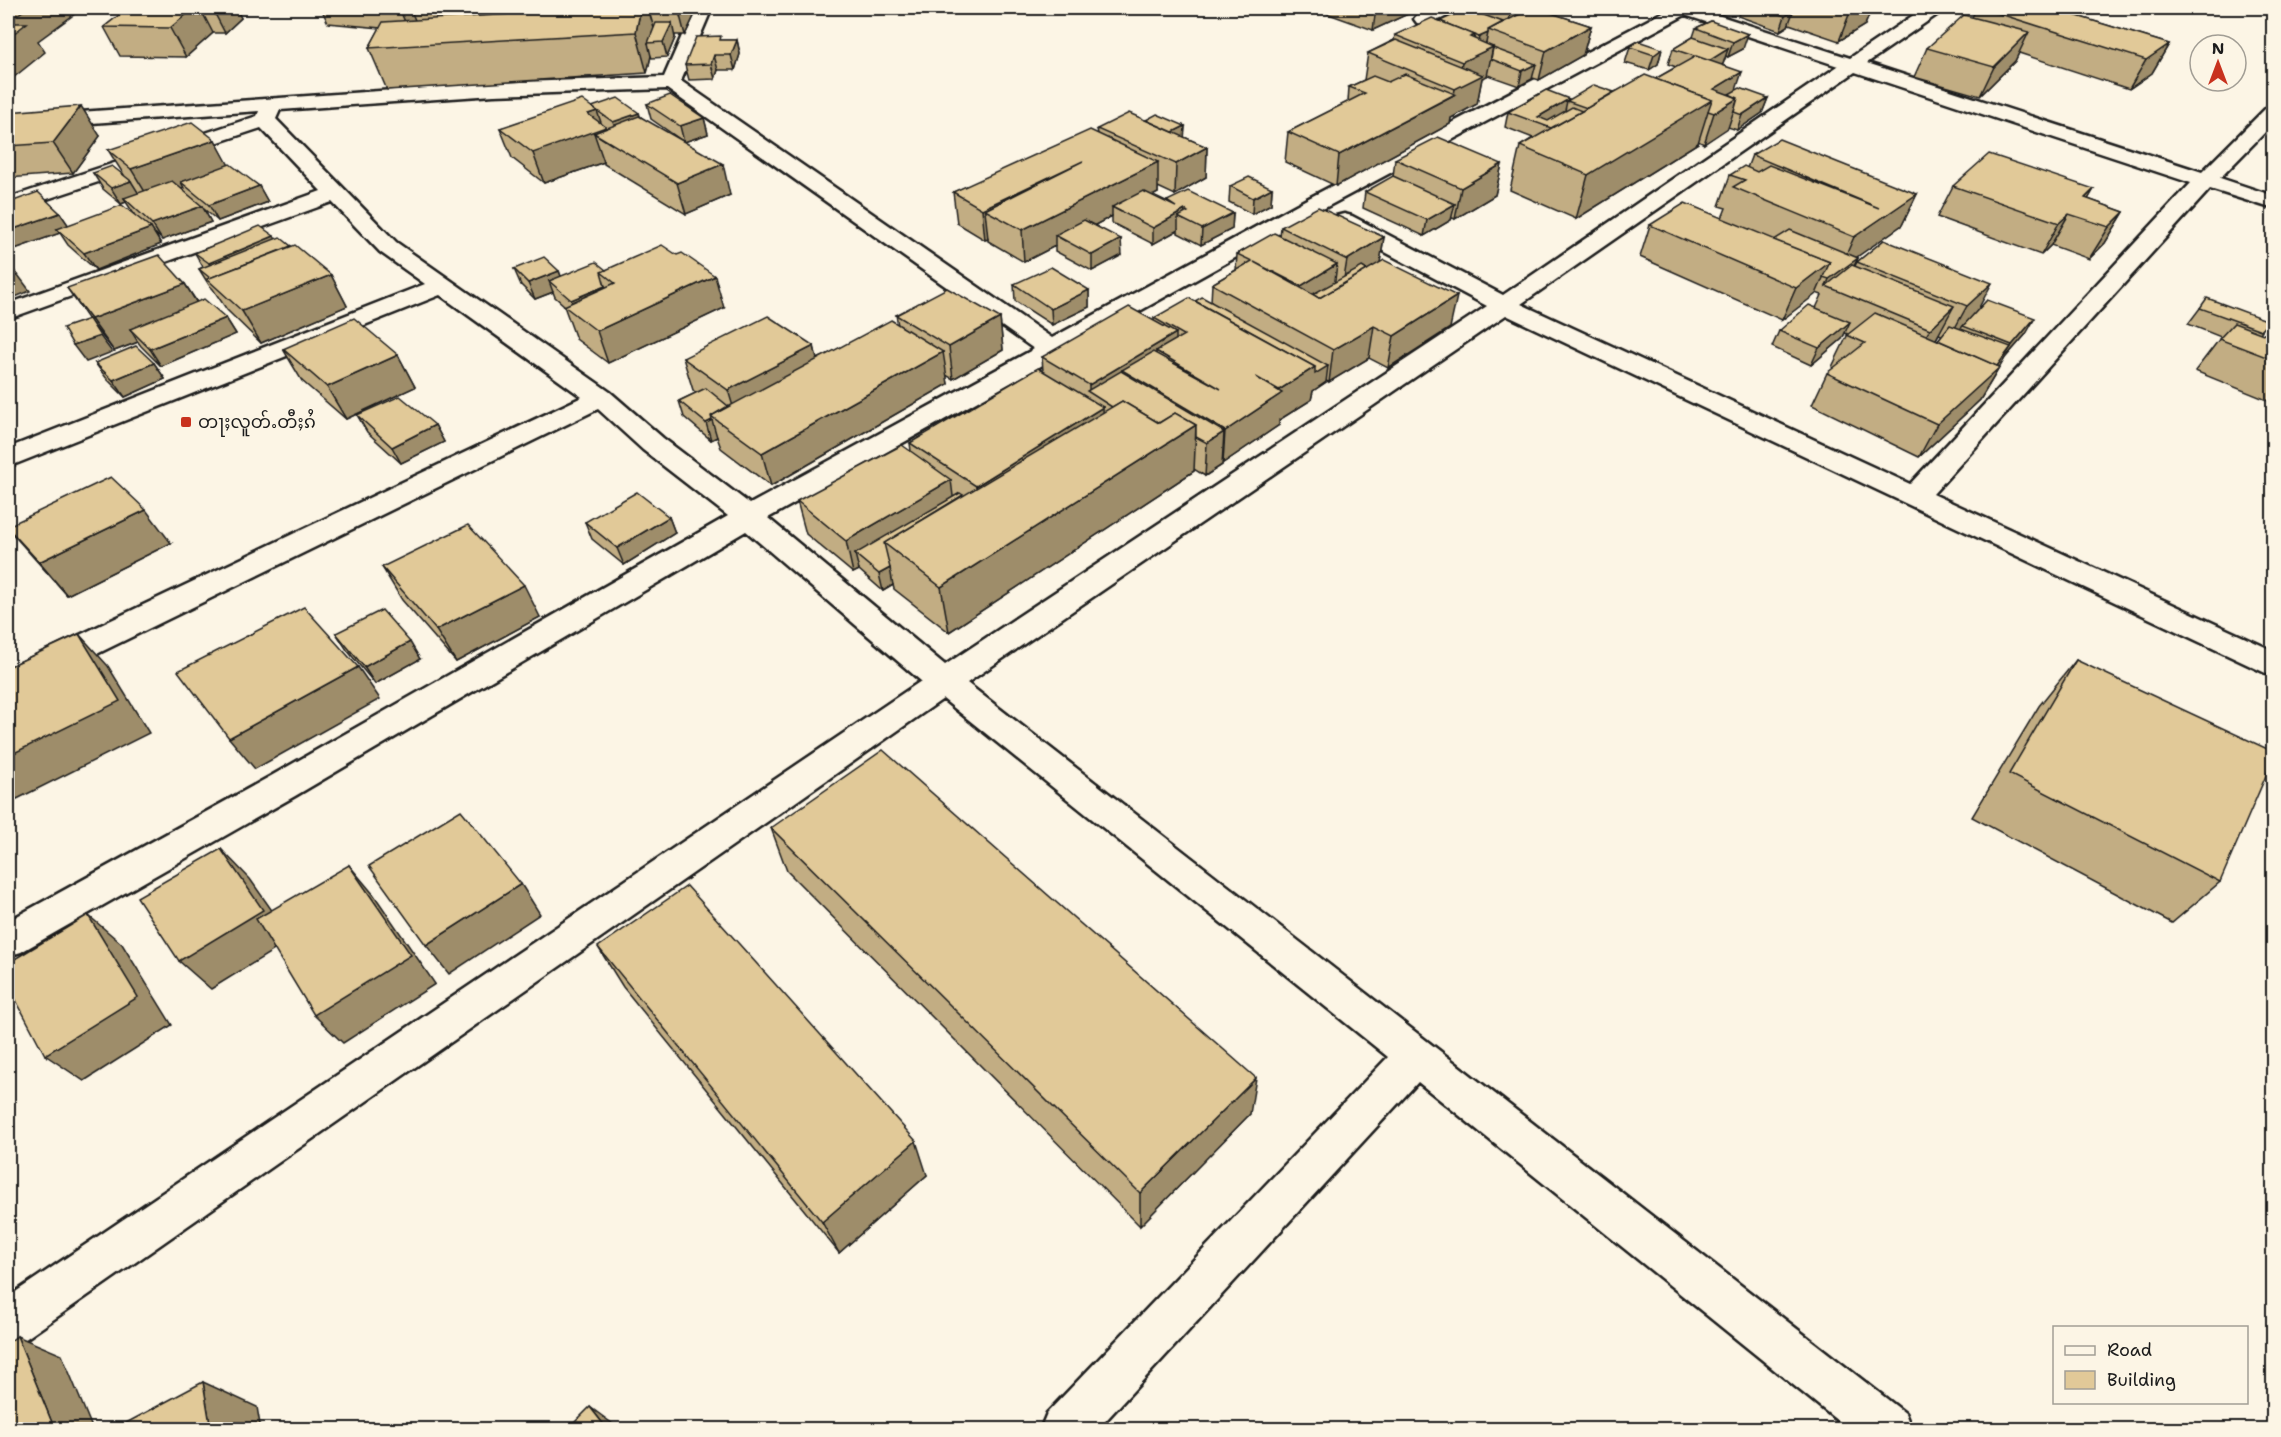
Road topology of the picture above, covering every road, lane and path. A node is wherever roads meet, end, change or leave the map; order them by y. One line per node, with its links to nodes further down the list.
1 (703, 8): 7 (street)
2 (1448, 8): 5 (street)
3 (1682, 8): 6 (street); 14 (street)
4 (1935, 8): 6 (street)
5 (1423, 19)
6 (1852, 66): 11 (street); 17 (street)
7 (671, 83): 9 (street); 19 (street)
8 (2274, 111): 11 (street)
9 (269, 113): 10 (street); 12 (street); 15 (street)
10 (8, 123)
11 (2205, 181): 13 (street); 22 (street)
12 (336, 193): 16 (street); 18 (street)
13 (2274, 203)
14 (1313, 204): 17 (street); 19 (street)
15 (8, 205)
16 (443, 285): 20 (street); 21 (street)
17 (1504, 305): 22 (street); 26 (street)
18 (8, 312)
19 (1052, 349): 23 (street)
20 (601, 398): 23 (street); 25 (street)
21 (8, 458)
22 (1914, 497): 24 (street)
23 (748, 517): 26 (street); 27 (street)
24 (2274, 665)
25 (8, 682)
26 (944, 682): 28 (street); 29 (street)
27 (8, 940)
28 (1415, 1057): 30 (street); 31 (street)
29 (8, 1324)
30 (1064, 1430)
31 (1887, 1430)

